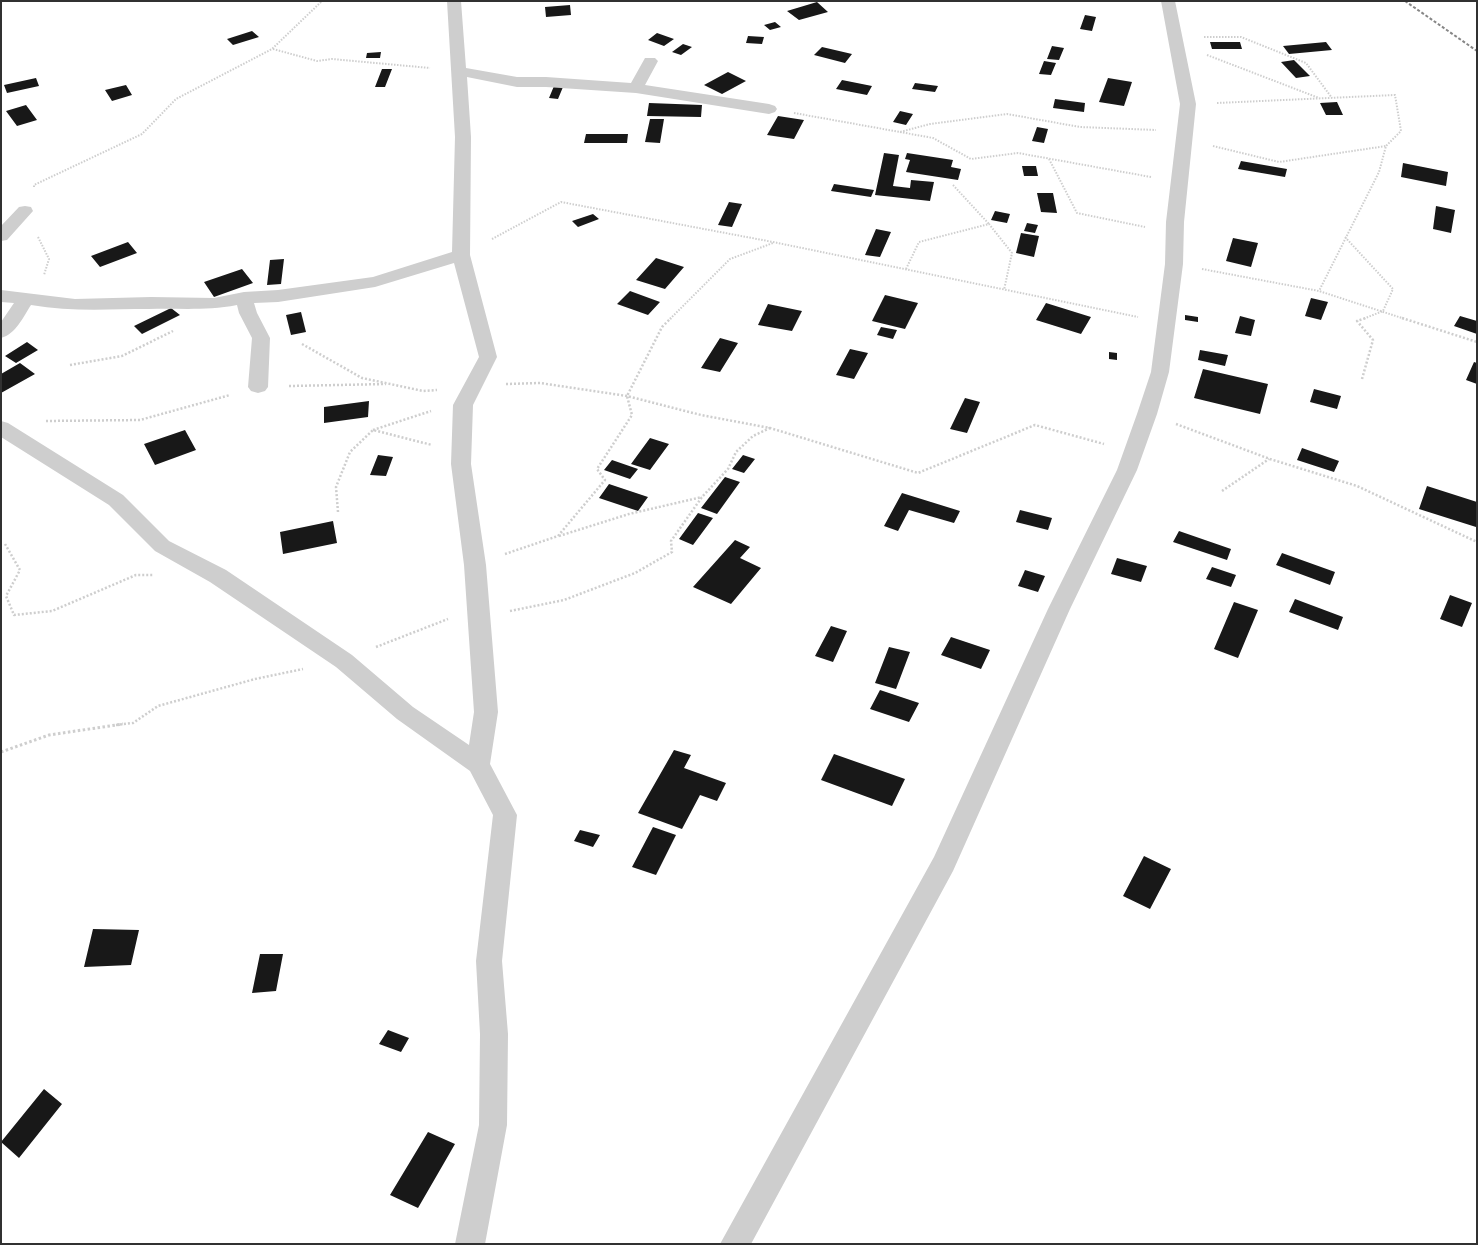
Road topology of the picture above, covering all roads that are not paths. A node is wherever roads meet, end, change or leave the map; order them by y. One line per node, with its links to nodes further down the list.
1 (454, 1): 4 (street)
2 (1168, 1): 18 (street)
3 (650, 61): 5 (street)
4 (459, 71): 5 (street); 9 (street)
5 (636, 88): 6 (street)
6 (769, 109)
7 (25, 211): 8 (street)
8 (1, 236)
9 (461, 255): 11 (street); 16 (street)
10 (1, 296): 12 (street)
11 (244, 298): 12 (street); 14 (street)
12 (75, 305): 13 (street)
13 (1, 332)
14 (258, 387)
15 (1, 428): 16 (street)
16 (478, 764): 17 (street)
17 (470, 1244)
18 (735, 1244)

